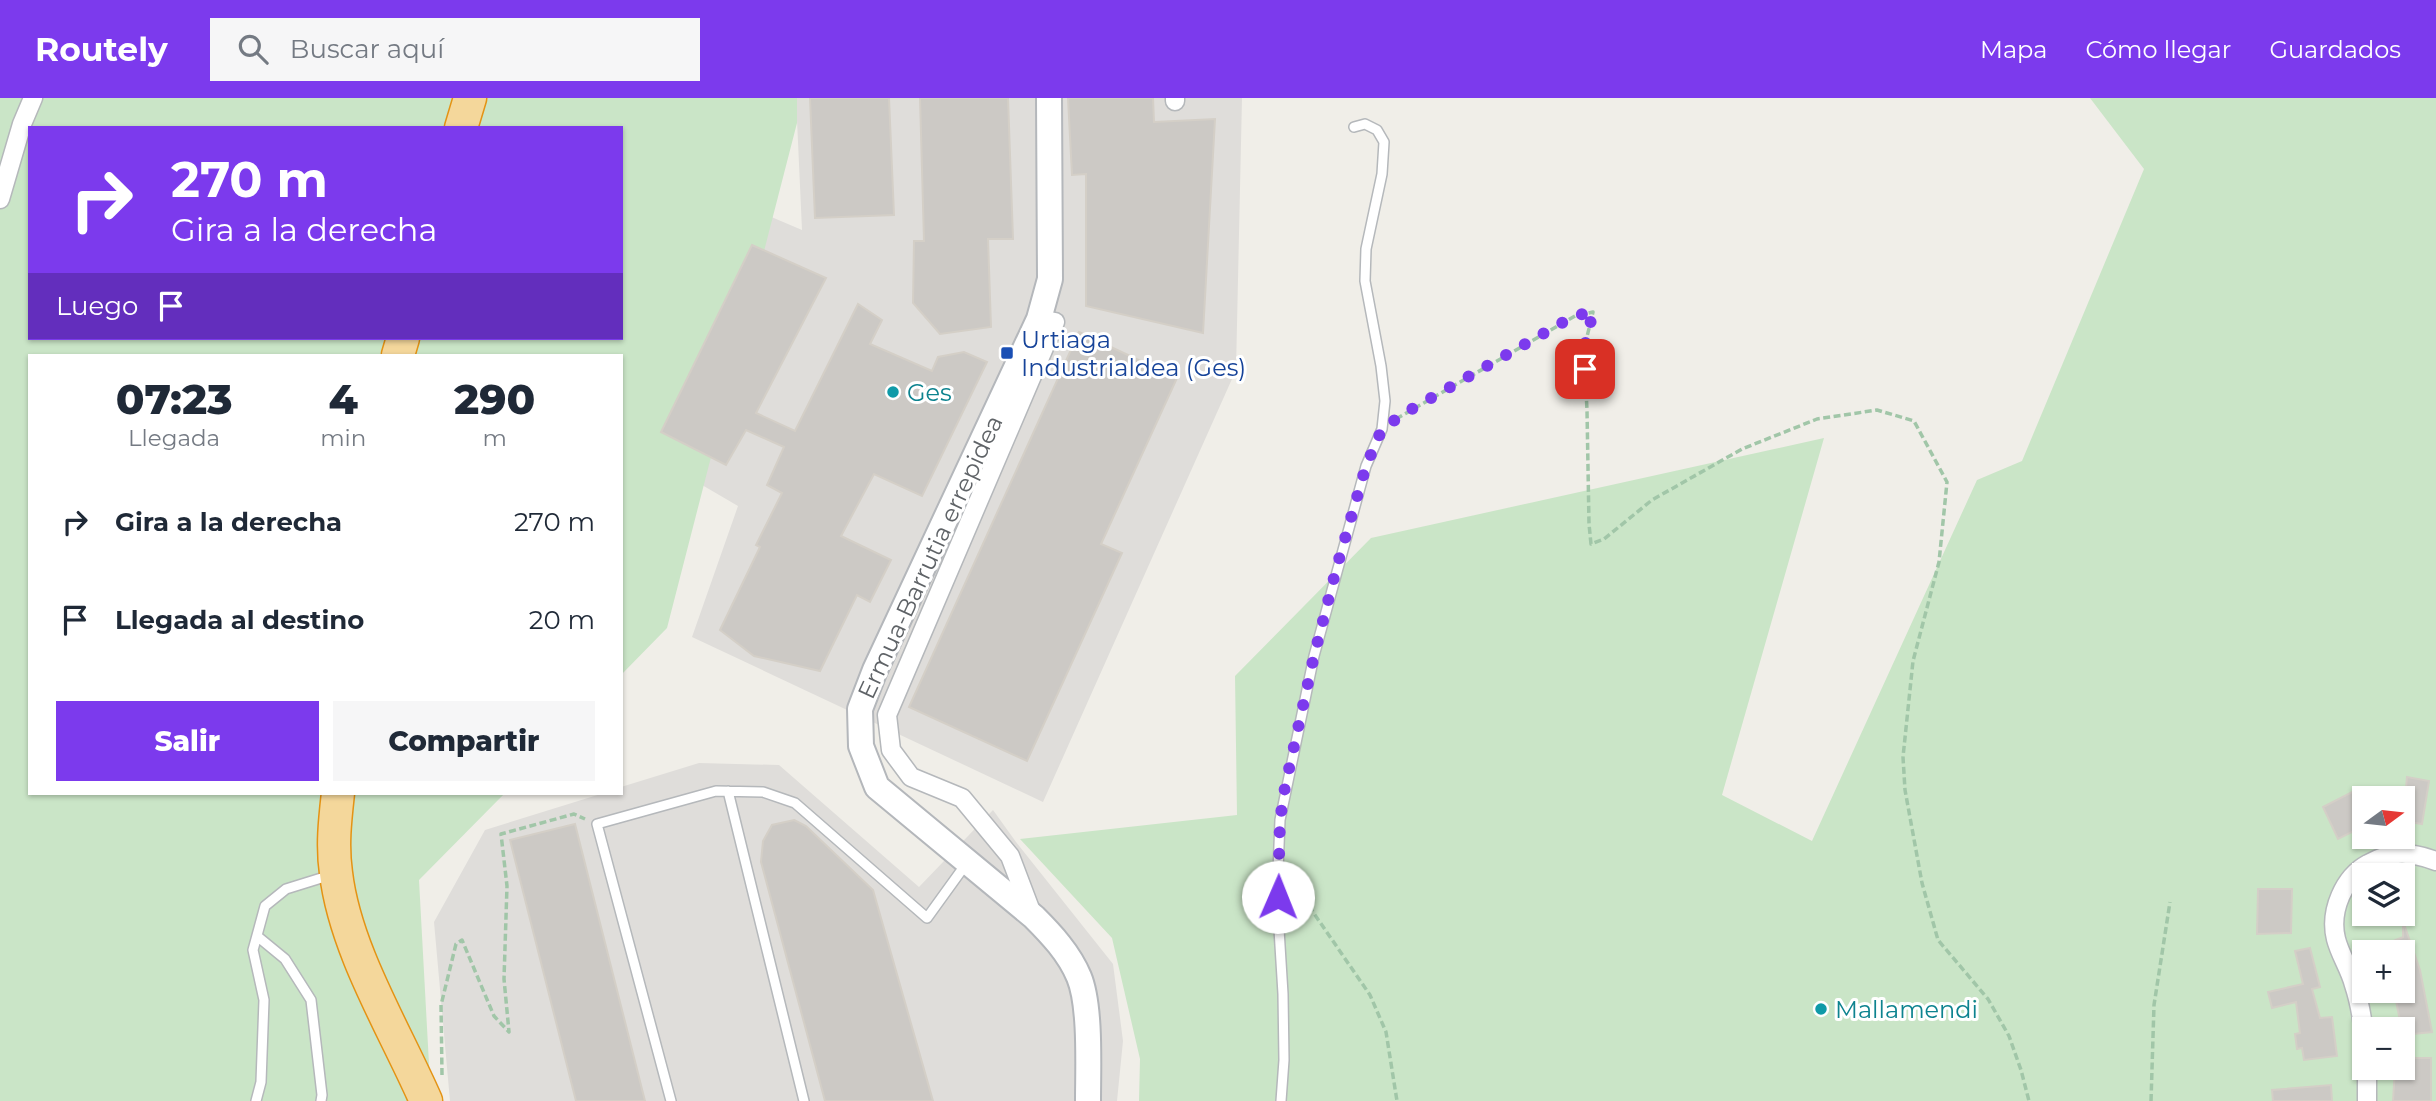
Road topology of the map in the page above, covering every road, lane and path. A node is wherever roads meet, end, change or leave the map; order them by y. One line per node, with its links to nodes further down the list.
1 (33, 98): 6 (street)
2 (470, 98): 4 (highway)
3 (1049, 98): 7 (street, Ermua-Barrutia errepidea)
4 (462, 126)
5 (1354, 127): 8 (lane)
6 (0, 199)
7 (1039, 319): 13 (street, Ermua-Barrutia errepidea); 17 (street)
8 (1382, 429): 14 (lane); 29 (path)
9 (728, 790): 11 (lane); 13 (lane); 25 (lane)
10 (338, 795): 15 (highway)
11 (597, 824): 21 (path); 24 (lane)
12 (2436, 861): 19 (street)
13 (968, 862): 17 (street, Ermua-Barrutia errepidea)
14 (1278, 862): 27 (lane); 28 (path)
15 (336, 873): 18 (lane); 21 (highway)
16 (2170, 902): 30 (path)
17 (1034, 917): 26 (street, Ermua-Barrutia errepidea)
18 (257, 936): 22 (lane); 23 (lane)
19 (2361, 1017)
20 (2367, 1080): 31 (street)
21 (434, 1091)
22 (256, 1101)
23 (321, 1101)
24 (671, 1101)
25 (804, 1101)
26 (1088, 1101)
27 (1281, 1101)
28 (1397, 1101)
29 (2029, 1101)
30 (2151, 1101)
31 (2367, 1101)

